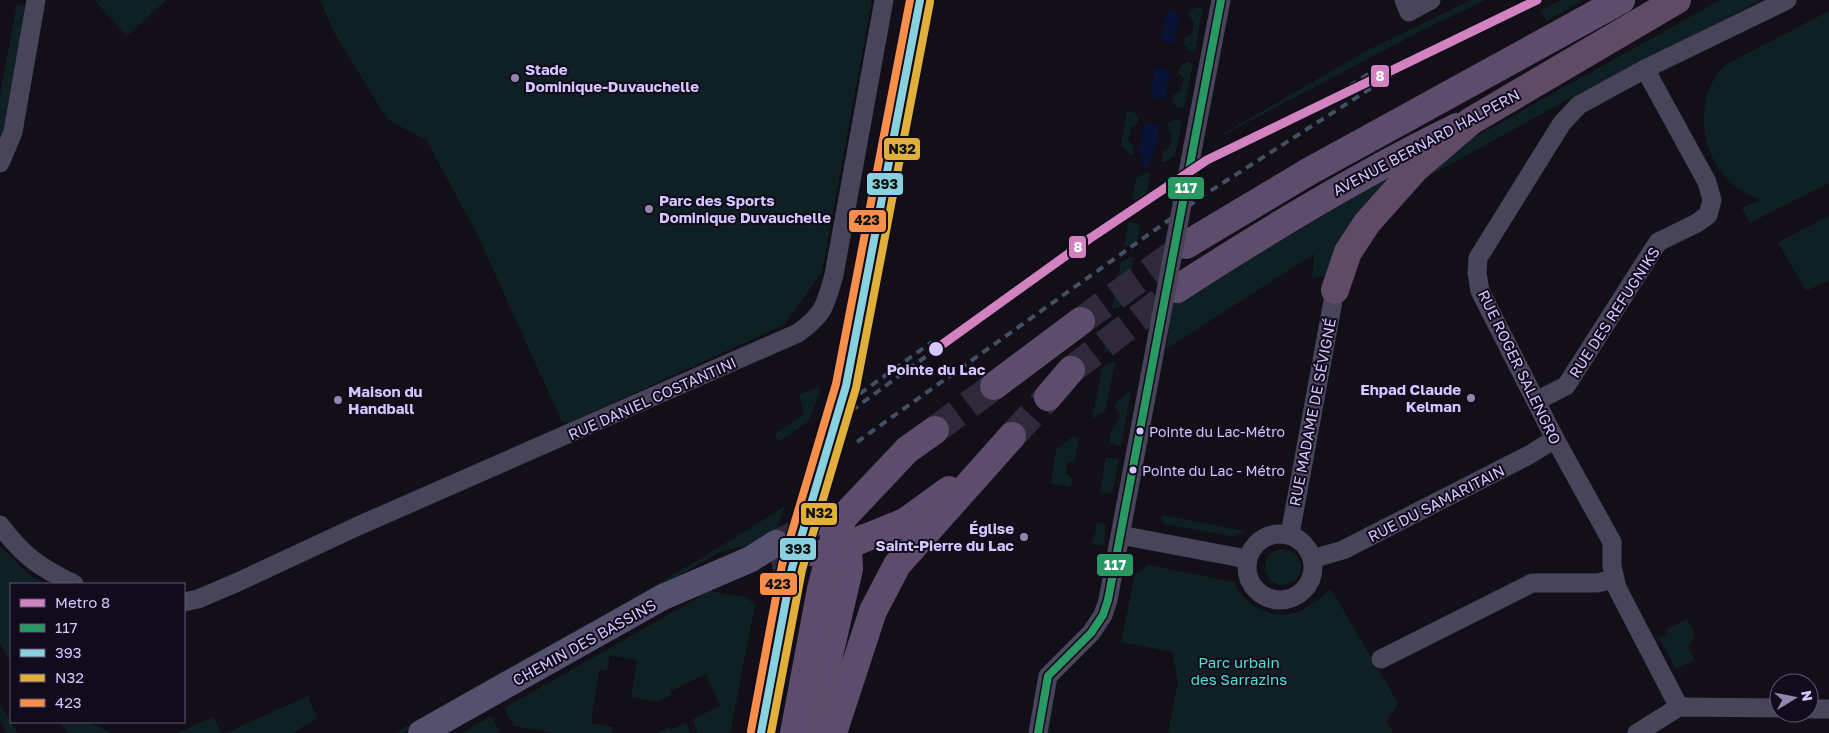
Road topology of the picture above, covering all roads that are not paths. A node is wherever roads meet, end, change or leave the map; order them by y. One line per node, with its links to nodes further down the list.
1 (36, 0): 11 (street)
2 (884, 0): 33 (street, RUE DANIEL COSTANTINI)
3 (1221, 0): 26 (street, bridge)
4 (1404, 0): 5 (street)
5 (1431, 0)
6 (1621, 0): 12 (main road, AVENUE BERNARD HALPERN)
7 (1677, 0): 10 (highway, AVENUE BERNARD HALPERN)
8 (1787, 0): 9 (street, RUE ROGER SALENGRO)
9 (1645, 69): 19 (street, RUE ROGER SALENGRO); 19 (street, RUE DES REFUGNIKS)
10 (1471, 121): 13 (main road, AVENUE BERNARD HALPERN); 14 (highway)
11 (0, 163)
12 (1186, 245)
13 (1177, 289)
14 (1335, 290): 25 (street, RUE MADAME DE SÉVIGNÉ)
15 (1081, 321): 17 (main road)
16 (1072, 370): 18 (main road)
17 (994, 386)
18 (1048, 397)
19 (1536, 401): 22 (street, RUE ROGER SALENGRO)
20 (935, 430): 27 (main road)
21 (1012, 436): 23 (main road)
22 (1555, 440): 30 (street, RUE DU SAMARITAIN); 31 (street, RUE ROGER SALENGRO)
23 (990, 461): 27 (main road); 40 (main road)
24 (0, 525): 32 (street)
25 (1290, 534): 29 (street); 30 (street)
26 (1120, 535): 29 (street); 41 (street)
27 (829, 539): 38 (main road); 39 (main road)
28 (766, 555): 37 (main road, CHEMIN DES BASSINS)
29 (1247, 559): 30 (street)
30 (1312, 559)
31 (1615, 579): 34 (street); 35 (street, RUE ROGER SALENGRO)
32 (72, 583)
33 (185, 602)
34 (1381, 659)
35 (1679, 707): 36 (street); 42 (street)
36 (1769, 708)
37 (421, 733)
38 (794, 733)
39 (812, 733)
40 (833, 733)
41 (1038, 733)
42 (1637, 733)

